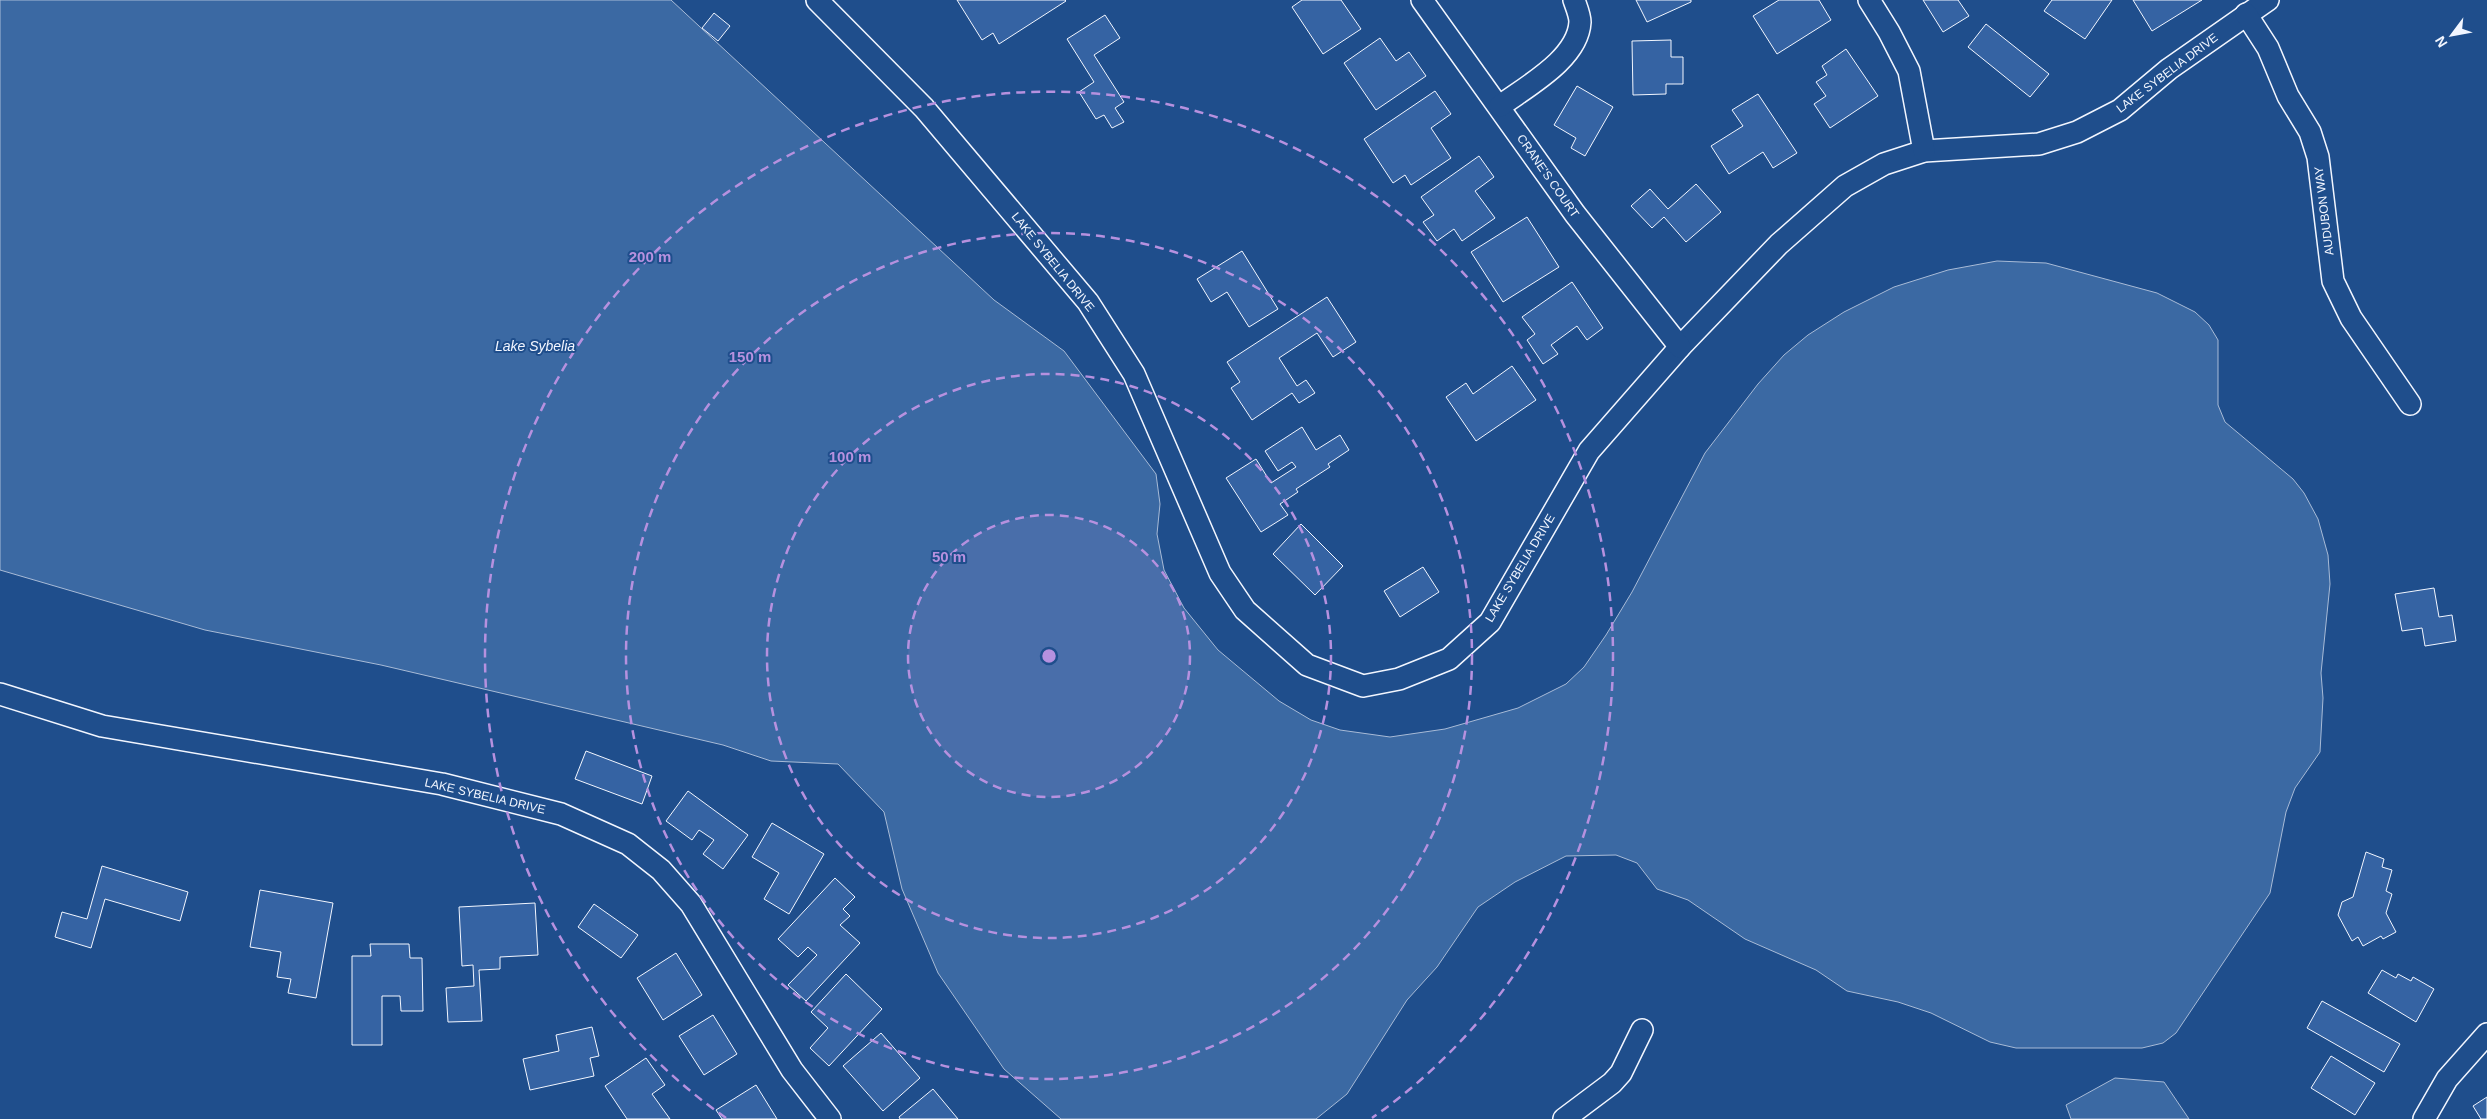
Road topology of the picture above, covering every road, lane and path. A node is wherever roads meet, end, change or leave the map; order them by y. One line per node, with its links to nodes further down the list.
1 (817, 0): 9 (street, LAKE SYBELIA DRIVE)
2 (1574, 0): 7 (street)
3 (1869, 0): 8 (street)
4 (2268, 0): 6 (street, LAKE SYBELIA DRIVE)
5 (1428, 2): 7 (street, CRANE'S COURT)
6 (2246, 14): 8 (street, LAKE SYBELIA DRIVE); 10 (street, AUDUBON WAY)
7 (1500, 106): 9 (street, CRANE'S COURT)
8 (1924, 151): 9 (street, LAKE SYBELIA DRIVE)
9 (1680, 347)
10 (2410, 404)
11 (1, 697): 14 (street, LAKE SYBELIA DRIVE)
12 (1642, 1030): 15 (street)
13 (2487, 1034): 16 (street)
14 (830, 1119)
15 (1564, 1119)
16 (2424, 1119)

